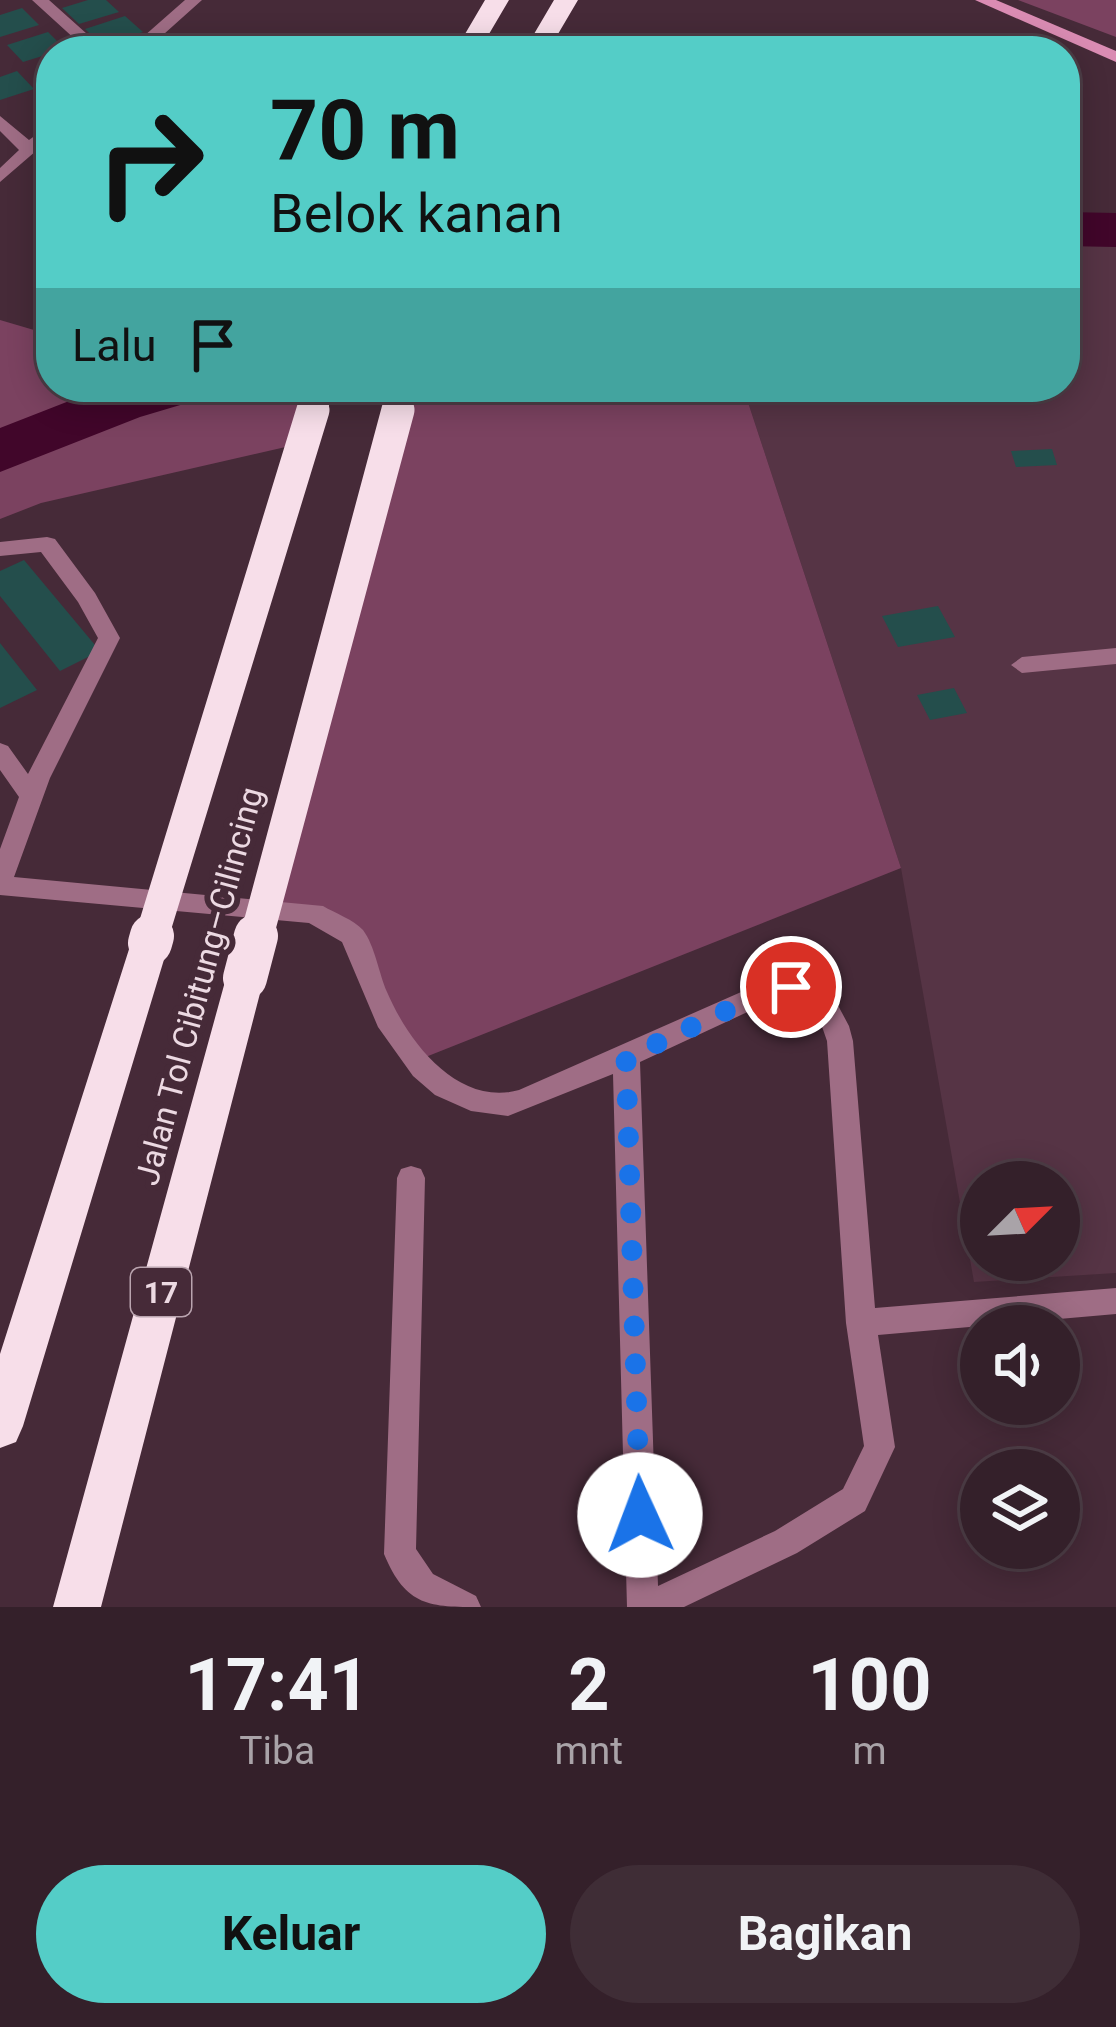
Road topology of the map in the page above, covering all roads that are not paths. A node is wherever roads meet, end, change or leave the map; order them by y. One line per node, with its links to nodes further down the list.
1 (40, 0): 6 (street)
2 (193, 0): 7 (street)
3 (497, 0): 8 (highway)
4 (566, 0): 9 (highway)
5 (982, 0): 10 (street)
6 (81, 36)
7 (152, 36)
8 (476, 36)
9 (545, 36)
10 (1067, 36)
11 (1080, 42): 12 (street)
12 (1116, 57)
13 (0, 121): 15 (street)
14 (36, 143): 15 (street)
15 (28, 150): 16 (street)
16 (0, 178)
17 (316, 402): 29 (highway, Jalan Tol Cibitung–Cilincing, bridge)
18 (400, 402): 30 (highway, Jalan Tol Cibitung–Cilincing / 17, bridge)
19 (0, 549): 23 (street)
20 (1116, 656): 21 (street)
21 (1022, 665)
22 (0, 752): 23 (street)
23 (31, 796): 24 (street)
24 (0, 883): 25 (street)
25 (626, 1058): 28 (street); 32 (street)
26 (411, 1178): 31 (street)
27 (1116, 1301): 28 (street)
28 (860, 1323): 32 (street)
29 (0, 1426)
30 (77, 1607)
31 (465, 1607)
32 (646, 1607)

